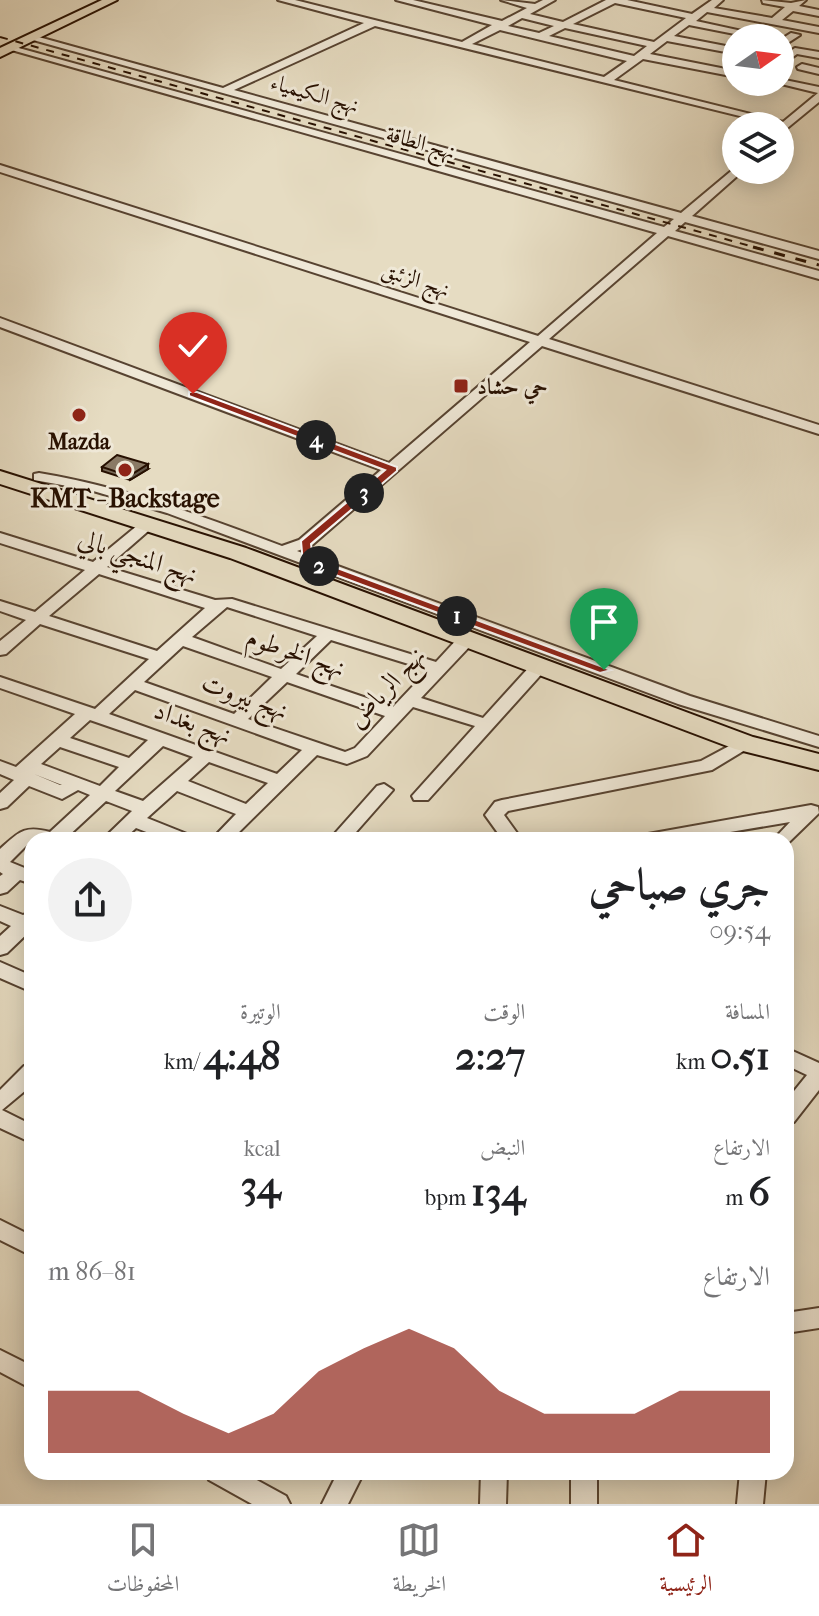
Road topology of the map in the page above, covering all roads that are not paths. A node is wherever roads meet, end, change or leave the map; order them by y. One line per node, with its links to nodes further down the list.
1 (111, 0): 32 (main road)
2 (283, 0): 8 (street)
3 (401, 0): 9 (street)
4 (506, 0): 12 (street)
5 (550, 0): 12 (street)
6 (694, 0): 10 (street)
7 (767, 1): 11 (street); 13 (street)
8 (303, 2): 20 (street)
9 (424, 2): 14 (street)
10 (713, 4): 13 (street); 18 (street); 19 (street)
11 (795, 5): 15 (street); 24 (street)
12 (536, 7): 16 (street)
13 (756, 8): 18 (street)
14 (440, 9): 17 (street); 25 (street)
15 (819, 13)
16 (520, 15): 25 (street); 26 (street)
17 (427, 16)
18 (745, 16): 23 (street)
19 (690, 19): 22 (street); 26 (street); 33 (street)
20 (373, 23): 27 (street); 45 (street)
21 (413, 23): 27 (street)
22 (727, 24)
23 (760, 24)
24 (777, 24)
25 (499, 25): 31 (street); 35 (street)
26 (565, 25): 31 (street); 34 (street)
27 (399, 29): 35 (street)
28 (794, 30): 29 (street)
29 (817, 30): 30 (street)
30 (795, 35)
31 (539, 37): 39 (street)
32 (31, 38): 37 (main road); 45 (street, نهج الكيمياء)
33 (666, 38): 34 (street); 36 (street)
34 (654, 45): 39 (street)
35 (461, 46): 43 (street)
36 (722, 48)
37 (6, 50): 54 (street, نهج الطاقة)
38 (794, 52): 40 (street)
39 (640, 58): 42 (street); 43 (street)
40 (814, 65): 41 (street); 44 (street)
41 (794, 69)
42 (722, 71)
43 (606, 81): 48 (street)
44 (795, 85): 46 (street)
45 (226, 90): 53 (street, نهج الكيمياء)
46 (818, 91): 47 (street)
47 (804, 110): 49 (street); 50 (street)
48 (722, 112)
49 (819, 113)
50 (794, 119)
51 (0, 168): 58 (street, نهج الزئبق)
52 (722, 184): 53 (street)
53 (684, 218): 54 (street); 55 (street, نهج الكيمياء)
54 (668, 232): 56 (street, نهج الطاقة); 58 (street)
55 (819, 255)
56 (819, 275)
57 (0, 322): 61 (street)
58 (540, 340): 59 (street, نهج الزئبق); 61 (street)
59 (819, 430)
60 (0, 467): 63 (highway)
61 (393, 469): 66 (street)
62 (0, 477): 64 (highway)
63 (39, 477): 67 (street); 93 (highway)
64 (149, 523): 69 (street); 75 (highway)
65 (0, 538): 69 (street, نهج المنجي بالي)
66 (305, 543): 67 (street); 68 (street)
67 (282, 551): 68 (street)
68 (307, 561): 90 (street)
69 (98, 567): 71 (street, نهج المنجي بالي); 72 (street)
70 (0, 606): 72 (street)
71 (216, 606): 73 (street, نهج المنجي بالي); 74 (street)
72 (38, 619): 76 (street); 77 (street)
73 (329, 633): 78 (street, نهج المنجي بالي); 80 (street)
74 (180, 639): 77 (street); 80 (street, نهج الخرطوم)
75 (465, 641): 78 (street, نهج الرياض); 79 (highway)
76 (0, 650)
77 (159, 657): 82 (street)
78 (438, 668): 83 (street, نهج الرياض)
79 (538, 668): 87 (street); 91 (highway)
80 (283, 676): 85 (street, نهج الخرطوم); 86 (street)
81 (0, 682): 84 (street, نهج بغداد)
82 (133, 684): 84 (street); 86 (street, نهج بيروت)
83 (410, 700): 85 (street, نهج الرياض); 87 (street)
84 (93, 714): 88 (street, نهج بغداد); 89 (street)
85 (395, 714): 95 (street, نهج الرياض)
86 (237, 720): 92 (street, نهج بيروت)
87 (485, 724): 104 (street)
88 (161, 738): 94 (street, نهج بغداد); 97 (street)
89 (59, 740): 97 (street); 99 (street)
90 (819, 742)
91 (744, 743): 96 (highway); 114 (street)
92 (313, 749): 95 (street, نهج بيروت); 100 (street)
93 (819, 750)
94 (206, 755): 100 (street, نهج بغداد); 101 (street)
95 (339, 757)
96 (819, 762)
97 (131, 765): 103 (street)
98 (0, 767): 99 (street)
99 (25, 773): 103 (street); 105 (street)
100 (280, 781): 107 (street)
101 (175, 783): 107 (street); 108 (street)
102 (384, 790): 113 (street)
103 (102, 792): 108 (street); 109 (street)
104 (421, 796)
105 (0, 803)
106 (815, 808): 115 (street); 116 (street)
107 (248, 812): 112 (street)
108 (139, 814): 110 (street); 111 (street)
109 (61, 832)
110 (120, 832)
111 (171, 832)
112 (228, 832)
113 (345, 832)
114 (507, 832)
115 (690, 832)
116 (790, 832)
117 (24, 841): 118 (street)
118 (12, 869): 119 (street)
119 (0, 887)
120 (0, 913): 121 (street)
121 (24, 925)
122 (24, 928): 123 (street)
123 (0, 948)
124 (0, 969): 125 (street)
125 (24, 981)
126 (794, 1060): 127 (street)
127 (819, 1073): 130 (street)
128 (24, 1080): 129 (street)
129 (0, 1103)
130 (794, 1106)
131 (0, 1118): 132 (street)
132 (24, 1131)
133 (0, 1229): 134 (street)
134 (24, 1242)
135 (819, 1318): 136 (street)
136 (794, 1322)
137 (0, 1360): 138 (street)
138 (24, 1374)
139 (233, 1480): 144 (street)
140 (347, 1480): 145 (street)
141 (494, 1480): 146 (street)
142 (584, 1480): 147 (street)
143 (752, 1480): 148 (street)
144 (277, 1504)
145 (335, 1504)
146 (493, 1504)
147 (584, 1504)
148 (750, 1504)

